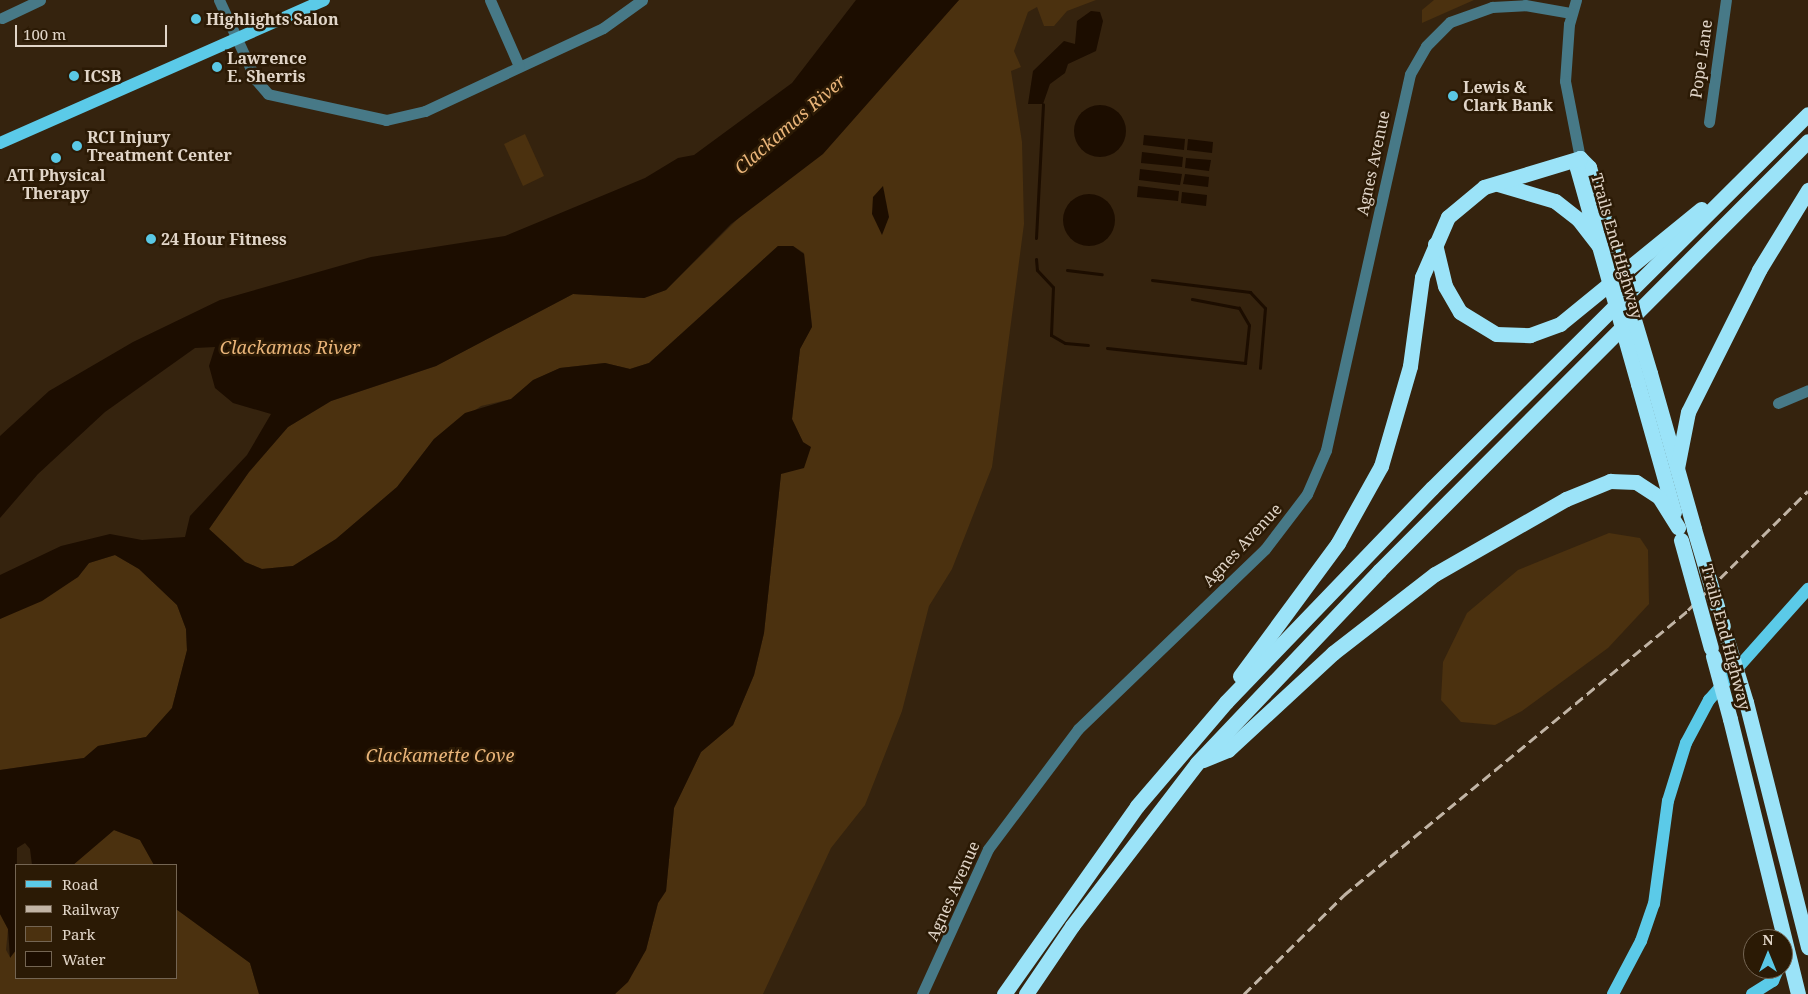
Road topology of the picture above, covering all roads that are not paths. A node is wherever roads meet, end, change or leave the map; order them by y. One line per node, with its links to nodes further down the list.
1 (40, 0): 9 (street)
2 (218, 0): 10 (street)
3 (324, 0): 10 (main road)
4 (490, 0): 11 (street)
5 (642, 0): 11 (street)
6 (1576, 0): 8 (street)
7 (1726, 0): 13 (street, Pope Lane)
8 (1571, 14): 16 (street); 33 (street, Agnes Avenue)
9 (2, 18)
10 (237, 41): 11 (street); 15 (main road)
11 (519, 66)
12 (1808, 114): 18 (highway)
13 (1709, 122)
14 (1808, 141): 28 (highway)
15 (0, 142)
16 (1580, 158): 17 (highway); 20 (highway, Trails End Highway)
17 (1496, 184): 20 (highway); 21 (highway)
18 (1729, 190): 21 (highway); 27 (highway)
19 (1808, 190): 24 (highway)
20 (1604, 241): 24 (highway, Trails End Highway, bridge); 25 (highway, Trails End Highway, bridge)
21 (1435, 244): 27 (highway)
22 (1808, 390): 23 (street)
23 (1778, 403)
24 (1676, 468): 30 (highway, Trails End Highway, bridge)
25 (1679, 534): 28 (highway); 29 (highway, Trails End Highway, bridge)
26 (1808, 589): 36 (main road)
27 (1195, 738): 34 (highway)
28 (1197, 763): 35 (highway)
29 (1779, 929)
30 (1808, 947)
31 (1774, 979): 37 (main road)
32 (1793, 979): 38 (highway, Trails End Highway)
33 (922, 994)
34 (1004, 994)
35 (1026, 994)
36 (1613, 994)
37 (1752, 994)
38 (1798, 994)

